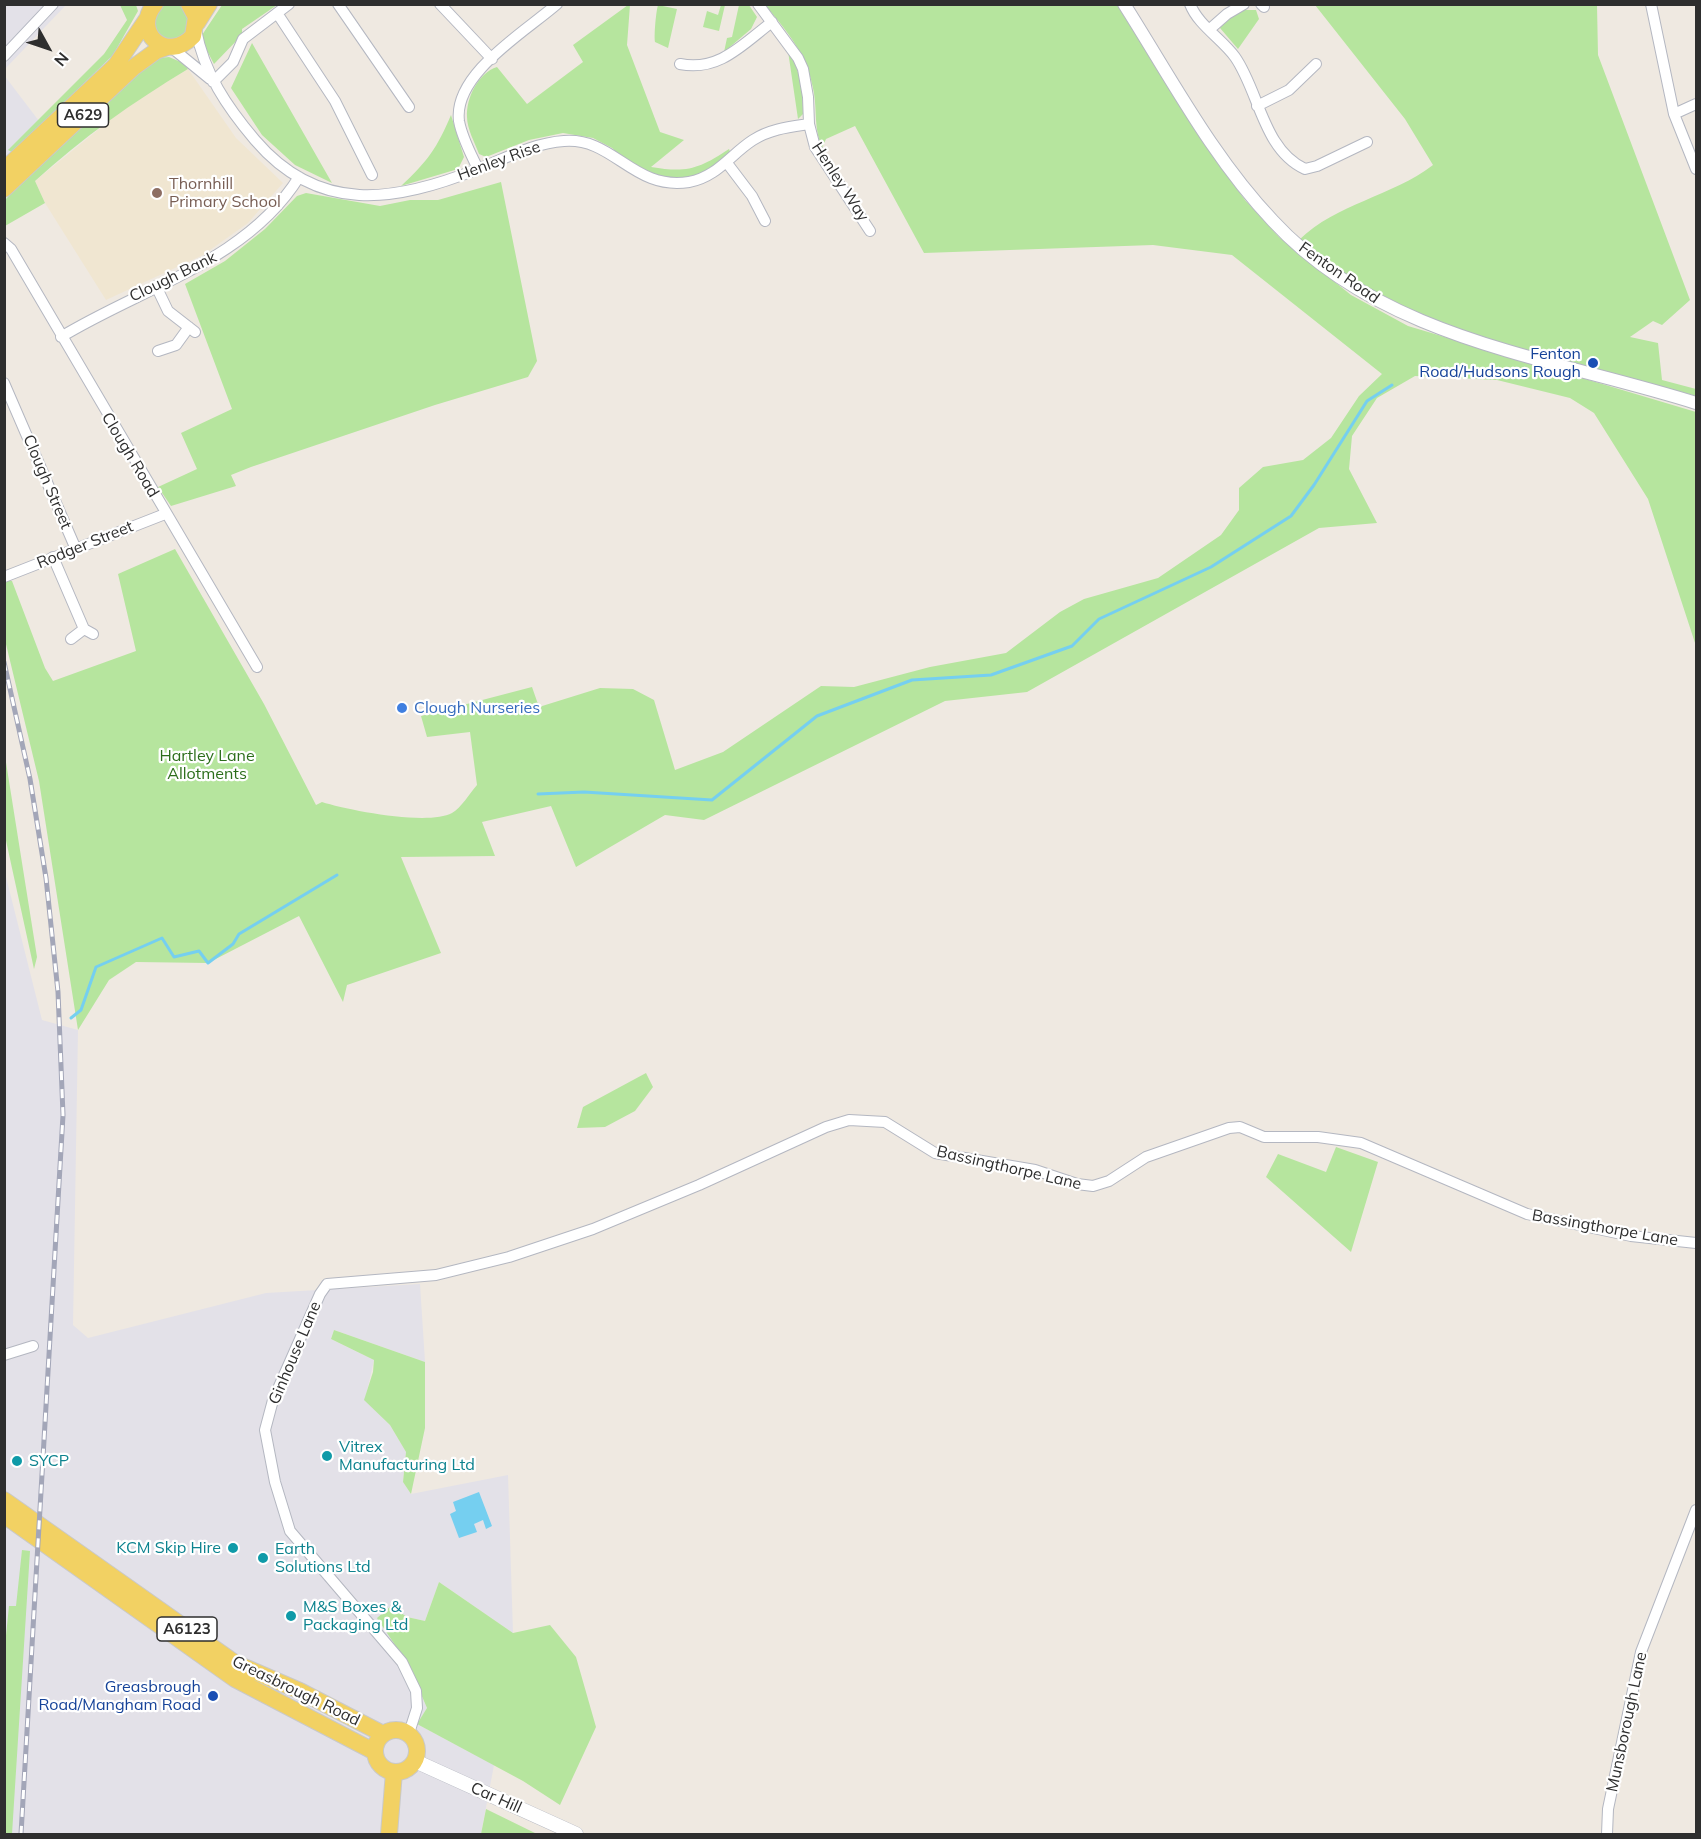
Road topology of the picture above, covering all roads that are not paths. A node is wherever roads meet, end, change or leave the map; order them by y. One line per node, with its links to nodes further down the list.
1 (53, 4): 19 (street)
2 (189, 4): 16 (main road)
3 (209, 4): 16 (main road, A629)
4 (289, 4): 14 (street)
5 (339, 4): 28 (street)
6 (440, 4): 20 (street)
7 (557, 4): 20 (street)
8 (759, 4): 15 (street, Henley Way)
9 (1124, 4): 46 (street, Fenton Road)
10 (1191, 4): 17 (street)
11 (1244, 4): 17 (street)
12 (1651, 4): 29 (street)
13 (149, 10): 18 (main road, A629); 35 (main road, A629)
14 (277, 13): 24 (street); 36 (street)
15 (772, 22): 21 (street); 30 (street, Henley Way)
16 (196, 25): 18 (main road, A629); 24 (street, Henley Rise)
17 (1210, 29): 27 (street)
18 (169, 47): 24 (street, Henley Rise); 38 (main road, A629)
19 (4, 56)
20 (492, 59): 33 (street)
21 (680, 64)
22 (1316, 64): 23 (street)
23 (1305, 74): 25 (street); 27 (street)
24 (213, 82): 37 (street, Henley Rise)
25 (1313, 82)
26 (1696, 104): 29 (street)
27 (1257, 106): 31 (street)
28 (409, 107)
29 (1674, 114): 34 (street)
30 (809, 124): 32 (street, Henley Rise); 40 (street, Henley Way)
31 (1367, 142)
32 (727, 163): 33 (street, Henley Rise); 39 (street)
33 (478, 169): 37 (street, Henley Rise)
34 (1696, 169)
35 (4, 170)
36 (372, 175)
37 (299, 177): 42 (street, Clough Bank)
38 (4, 189)
39 (765, 221)
40 (870, 231)
41 (4, 243): 43 (street, Clough Road)
42 (156, 286): 43 (street, Clough Bank); 44 (street)
43 (61, 337): 47 (street, Clough Road)
44 (158, 351)
45 (4, 383): 48 (street, Clough Street)
46 (1696, 402)
47 (165, 514): 48 (street, Rodger Street); 52 (street, Clough Road)
48 (75, 547): 49 (street, Rodger Street)
49 (53, 557): 50 (street, Rodger Street); 51 (street)
50 (4, 577)
51 (72, 639)
52 (257, 667)
53 (1696, 1243): 54 (street, Bassingthorpe Lane)
54 (327, 1284): 60 (street, Ginhouse Lane)
55 (33, 1346): 56 (street)
56 (4, 1355)
57 (4, 1500): 61 (main road, Greasbrough Road / A6123)
58 (1696, 1510): 67 (street, Munsborough Lane)
59 (4, 1515): 62 (main road, Greasbrough Road / A6123)
60 (409, 1733): 61 (main road, Greasbrough Road / A6123); 63 (main road)
61 (383, 1734): 62 (main road)
62 (375, 1752): 64 (main road, Greasbrough Road / A6123)
63 (415, 1761): 64 (main road); 66 (main road, Car Hill)
64 (394, 1772): 65 (main road)
65 (389, 1834)
66 (576, 1834)
67 (1607, 1834)

